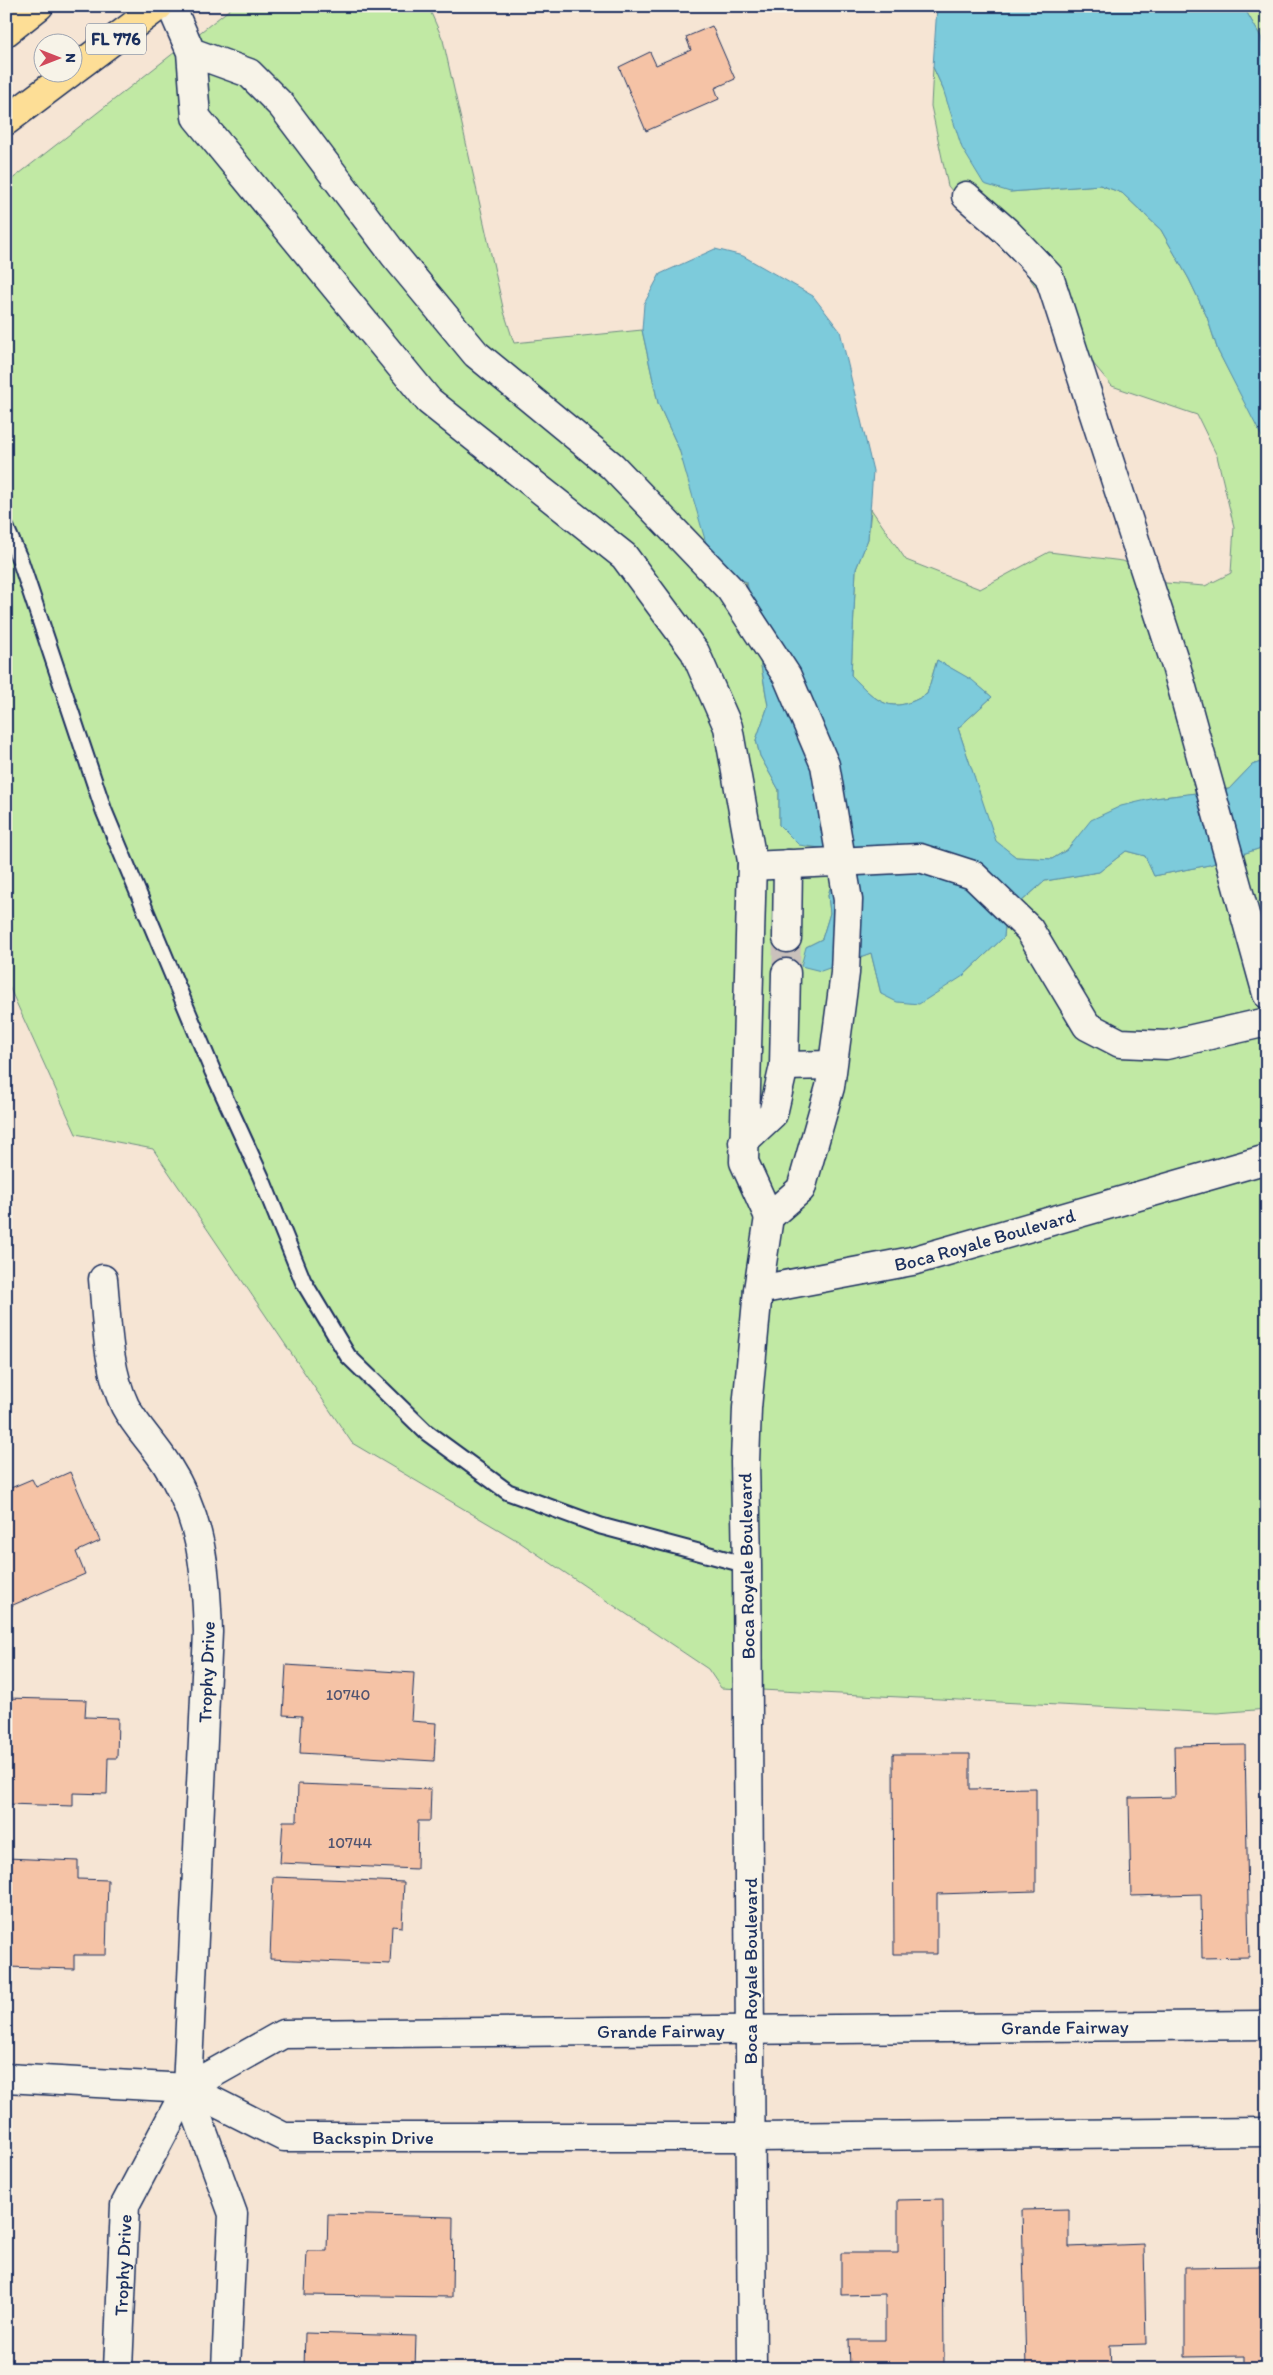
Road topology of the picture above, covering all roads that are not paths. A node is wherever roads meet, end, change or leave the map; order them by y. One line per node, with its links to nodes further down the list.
1 (39, 6): 4 (main road)
2 (159, 6): 6 (main road, FL 776)
3 (172, 6): 5 (street)
4 (6, 32)
5 (191, 52): 11 (street); 13 (street)
6 (82, 64)
7 (59, 82): 8 (main road, FL 776)
8 (6, 121)
9 (966, 196): 16 (street)
10 (6, 528): 25 (lane)
11 (841, 862): 12 (street); 17 (street); 18 (street)
12 (788, 864): 13 (street); 14 (street)
13 (752, 866): 20 (street)
14 (787, 938)
15 (786, 973): 19 (street)
16 (1267, 994)
17 (1267, 1022)
18 (832, 1065): 19 (street); 22 (street)
19 (784, 1066): 20 (street)
20 (743, 1142): 22 (street)
21 (1267, 1159): 24 (street, Boca Royale Boulevard)
22 (769, 1217): 24 (street)
23 (103, 1279): 29 (street, Trophy Drive)
24 (758, 1290): 25 (street, Boca Royale Boulevard)
25 (747, 1565): 27 (street, Boca Royale Boulevard)
26 (1267, 2025): 27 (street, Grande Fairway)
27 (750, 2029): 29 (street, Grande Fairway); 31 (street, Boca Royale Boulevard)
28 (6, 2078): 29 (street, Backspin Drive)
29 (187, 2088): 31 (street, Backspin Drive); 32 (street, Trophy Drive); 33 (street, Trophy Drive)
30 (1267, 2132): 31 (street)
31 (751, 2136): 34 (street, Boca Royale Boulevard)
32 (118, 2369)
33 (226, 2369)
34 (752, 2369)

